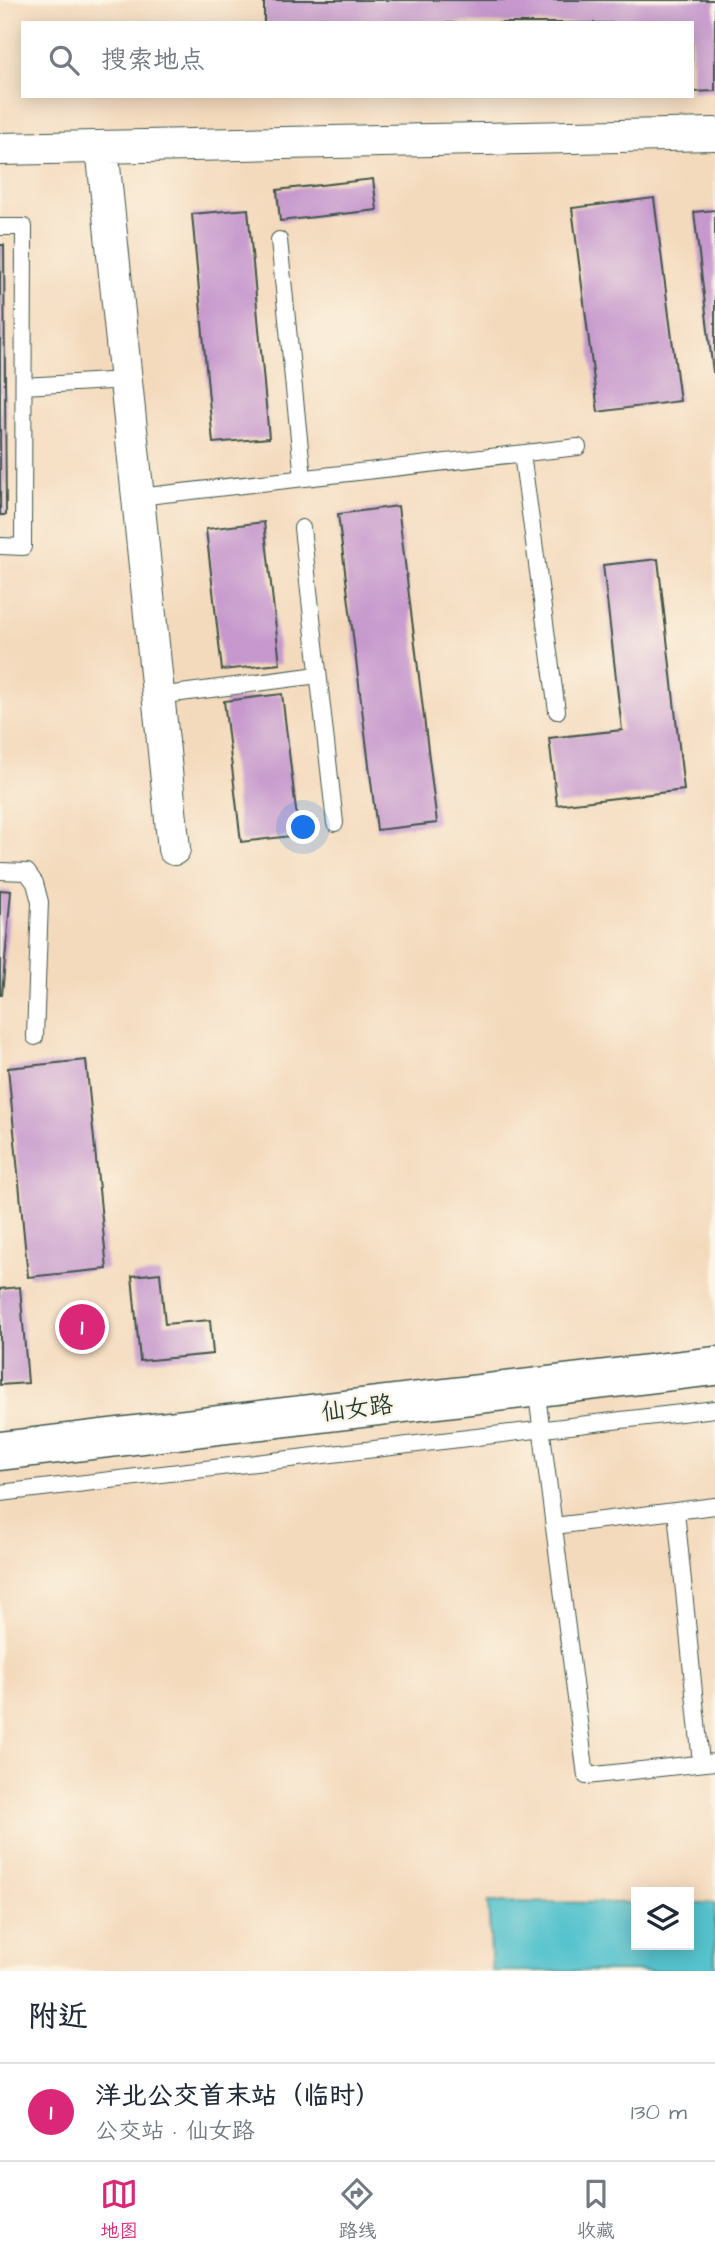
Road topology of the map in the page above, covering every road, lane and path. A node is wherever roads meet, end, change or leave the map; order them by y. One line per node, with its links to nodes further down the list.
1 (715, 134): 2 (street)
2 (102, 147): 3 (street); 6 (street)
3 (0, 149)
4 (0, 226): 7 (lane)
5 (279, 240): 10 (lane)
6 (126, 380): 7 (lane); 11 (street)
7 (24, 386): 13 (lane)
8 (578, 447): 9 (lane)
9 (522, 454): 10 (lane); 16 (lane)
10 (303, 478): 11 (lane)
11 (138, 497): 15 (street)
12 (302, 528): 14 (lane)
13 (0, 547)
14 (318, 675): 15 (lane); 17 (lane)
15 (158, 696): 18 (street)
16 (557, 711)
17 (335, 823)
18 (174, 849)
19 (0, 871): 20 (lane)
20 (35, 1037)
21 (715, 1366): 22 (street, 仙女路)
22 (536, 1387): 24 (lane); 25 (street, 仙女路)
23 (715, 1409): 24 (lane)
24 (541, 1429): 26 (lane); 29 (lane)
25 (0, 1451)
26 (0, 1493)
27 (715, 1506): 28 (lane)
28 (676, 1511): 29 (lane); 30 (lane)
29 (554, 1526): 30 (lane)
30 (708, 1762)

